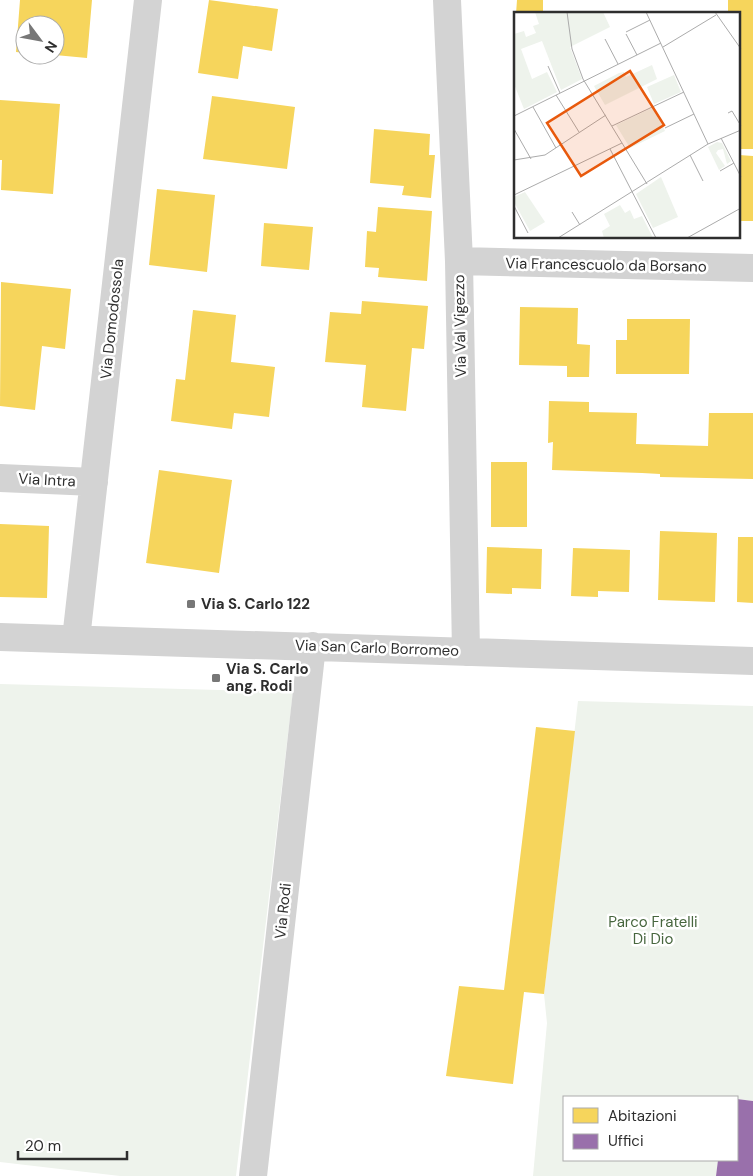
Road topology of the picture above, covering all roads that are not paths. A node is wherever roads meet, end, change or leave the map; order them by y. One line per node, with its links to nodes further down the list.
1 (148, 0): 6 (street, Via Domodossola)
2 (447, 0): 3 (street, Via Val Vigezzo)
3 (459, 262): 4 (street, Via Francescuolo da Borsano); 10 (street, Via Val Vigezzo)
4 (753, 268)
5 (0, 478): 6 (street, Via Intra)
6 (94, 482): 8 (street, Via Domodossola)
7 (0, 637): 8 (street, Via San Carlo Borromeo)
8 (76, 639): 9 (street, Via San Carlo Borromeo)
9 (312, 646): 10 (street, Via San Carlo Borromeo); 12 (street, Via Rodi)
10 (466, 652): 11 (street, Via San Carlo Borromeo)
11 (753, 661)
12 (253, 1176)

